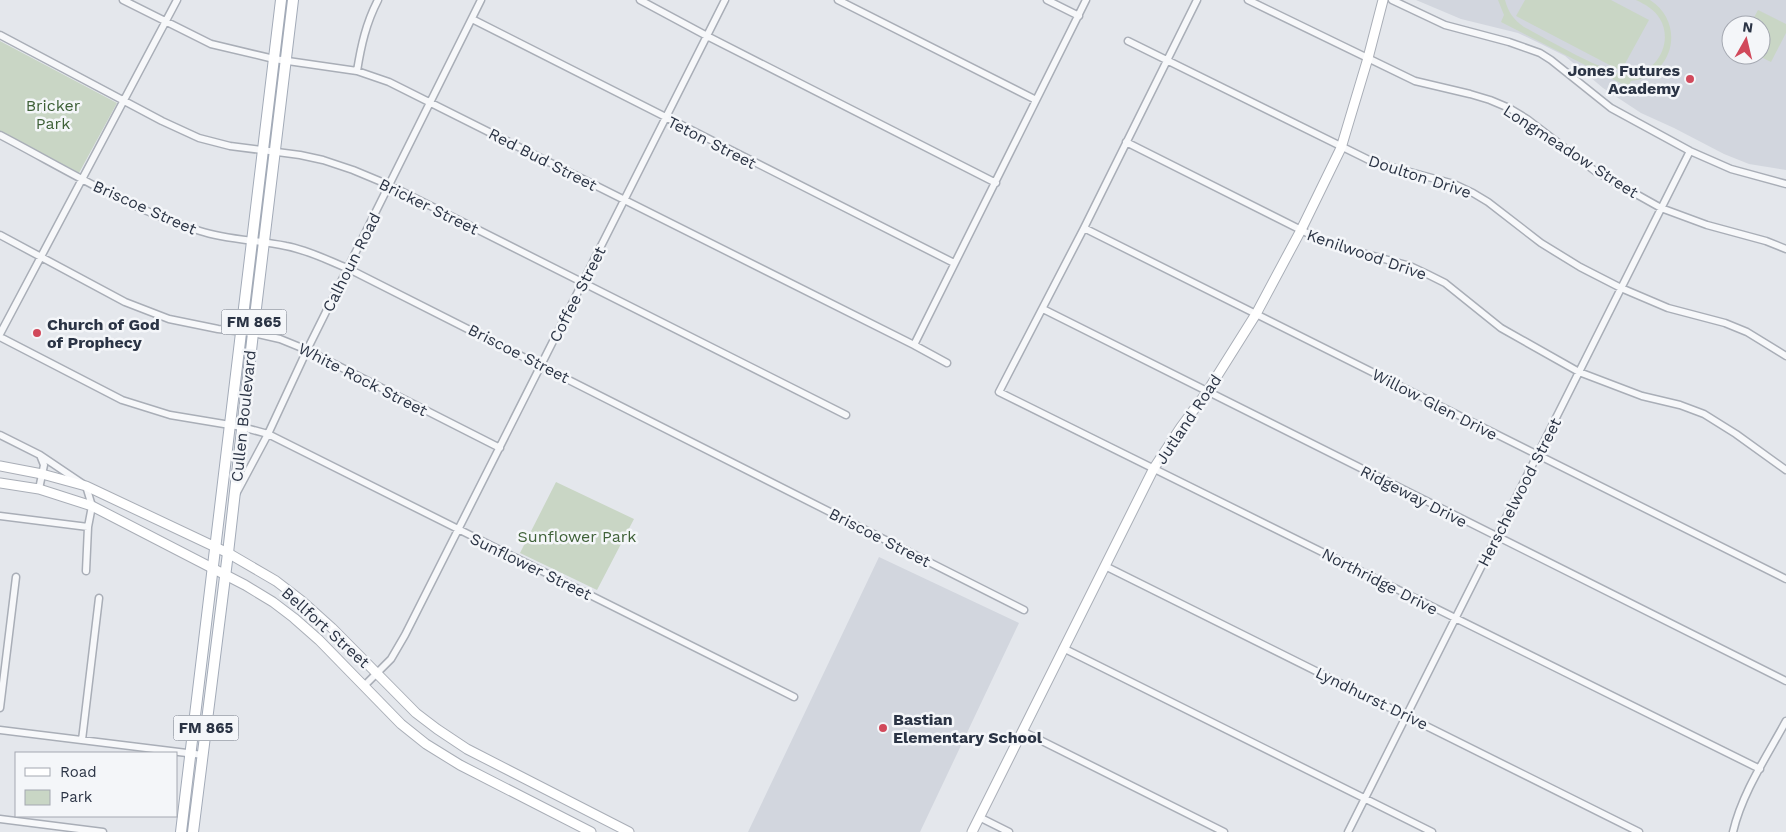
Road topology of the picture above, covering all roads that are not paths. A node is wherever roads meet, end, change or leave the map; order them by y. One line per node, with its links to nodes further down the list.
1 (123, 0): 18 (street, Red Bud Street)
2 (177, 0): 18 (street)
3 (281, 0): 23 (main road, Cullen Boulevard / FM 865)
4 (293, 0): 24 (main road, Cullen Boulevard / FM 865)
5 (378, 0): 26 (street)
6 (481, 0): 17 (street, Calhoun Road)
7 (640, 0): 20 (street)
8 (724, 0): 20 (street, Coffee Street)
9 (838, 0): 28 (street)
10 (1047, 0): 16 (street)
11 (1086, 0): 16 (street)
12 (1197, 0): 25 (street)
13 (1248, 0): 22 (street, Longmeadow Street)
14 (1383, 0): 22 (main road, Jutland Road)
15 (1392, 0): 35 (street)
16 (1079, 16): 28 (street)
17 (472, 19): 29 (street, Calhoun Road); 30 (street, Teton Street)
18 (165, 22): 23 (street, Red Bud Street); 27 (street)
19 (0, 36): 27 (street, Bricker Street)
20 (707, 36): 30 (street, Coffee Street); 38 (street)
21 (1128, 41): 25 (street, Doulton Drive)
22 (1368, 58): 33 (main road, Jutland Road); 42 (street, Longmeadow Street)
23 (274, 59): 24 (street, Red Bud Street); 34 (main road, Cullen Boulevard / FM 865)
24 (286, 60): 26 (street, Red Bud Street); 36 (main road, Cullen Boulevard / FM 865)
25 (1167, 60): 32 (street); 33 (street, Doulton Drive)
26 (357, 71): 29 (street, Red Bud Street)
27 (123, 100): 34 (street, Bricker Street); 37 (street)
28 (1036, 100): 38 (street)
29 (431, 103): 40 (street, Calhoun Road); 41 (street, Red Bud Street)
30 (666, 118): 41 (street, Coffee Street); 50 (street, Teton Street)
31 (0, 135): 37 (street, Briscoe Street)
32 (1126, 142): 43 (street); 44 (street, Kenilwood Drive)
33 (1341, 148): 44 (main road, Jutland Road); 53 (street, Doulton Drive)
34 (263, 151): 36 (street, Bricker Street); 46 (main road, Cullen Boulevard / FM 865)
35 (1690, 151): 39 (street); 42 (street, Herschelwood Street)
36 (275, 152): 40 (street, Bricker Street); 47 (main road, Cullen Boulevard / FM 865)
37 (83, 179): 46 (street, Briscoe Street); 49 (street)
38 (996, 183): 50 (street)
39 (1786, 184)
40 (389, 186): 51 (street, Calhoun Road); 52 (street, Bricker Street)
41 (625, 201): 52 (street, Coffee Street); 59 (street, Red Bud Street)
42 (1661, 208): 48 (street, Longmeadow Street); 53 (street, Herschelwood Street)
43 (1084, 228): 54 (street); 55 (street, Willow Glen Drive)
44 (1300, 230): 55 (main road, Jutland Road); 64 (street, Kenilwood Drive)
45 (0, 235): 49 (street, White Rock Street)
46 (252, 240): 47 (street, Briscoe Street); 56 (main road, Cullen Boulevard / FM 865)
47 (265, 242): 51 (street, Briscoe Street); 57 (main road, Cullen Boulevard / FM 865)
48 (1786, 249)
49 (41, 256): 56 (street, White Rock Street); 58 (street)
50 (954, 263): 59 (street)
51 (348, 268): 60 (street, Calhoun Road); 63 (street, Briscoe Street)
52 (582, 283): 63 (street, Coffee Street); 66 (street, Bricker Street)
53 (1621, 288): 61 (street, Doulton Drive); 64 (street, Herschelwood Street)
54 (1043, 309): 65 (street, Ridgeway Drive); 75 (street, Northridge Drive)
55 (1256, 314): 65 (main road, Jutland Road); 73 (street, Willow Glen Drive)
56 (241, 332): 57 (street, White Rock Street); 67 (main road, Cullen Boulevard / FM 865)
57 (253, 333): 60 (street, White Rock Street); 68 (main road, Cullen Boulevard / FM 865)
58 (0, 335): 67 (street)
59 (914, 345): 62 (street, Red Bud Street)
60 (307, 350): 69 (street, Calhoun Road); 71 (street, White Rock Street)
61 (1786, 356)
62 (947, 363)
63 (541, 364): 71 (street, Coffee Street); 96 (street, Briscoe Street)
64 (1579, 372): 73 (street, Herschelwood Street); 76 (street, Kenilwood Drive)
65 (1207, 392): 75 (main road, Jutland Road); 86 (street, Ridgeway Drive)
66 (846, 414)
67 (230, 425): 68 (street, Sunflower Street); 87 (main road, Cullen Boulevard / FM 865)
68 (242, 427): 69 (street, Sunflower Street); 81 (main road, Cullen Boulevard / FM 865)
69 (268, 434): 81 (street, Calhoun Road); 85 (street, Sunflower Street)
70 (0, 435): 72 (street)
71 (500, 448): 85 (street, Coffee Street)
72 (40, 455): 77 (street); 79 (street)
73 (1538, 455): 86 (street, Herschelwood Street); 94 (street, Willow Glen Drive)
74 (0, 466): 77 (main road, Bellfort Street)
75 (1154, 468): 89 (main road, Jutland Road); 97 (street, Northridge Drive)
76 (1786, 470)
77 (42, 474): 79 (main road, Bellfort Street); 80 (street)
78 (0, 483): 80 (main road, Bellfort Street)
79 (86, 486): 82 (street); 87 (main road, Bellfort Street)
80 (39, 489): 82 (main road, Bellfort Street)
81 (234, 498): 88 (main road, Cullen Boulevard / FM 865)
82 (92, 506): 84 (street); 90 (main road, Bellfort Street)
83 (0, 516): 84 (street)
84 (88, 527): 91 (street)
85 (459, 530): 101 (street, Coffee Street); 104 (street, Sunflower Street)
86 (1497, 537): 97 (street, Herschelwood Street); 102 (street, Ridgeway Drive)
87 (216, 547): 88 (main road, Bellfort Street); 90 (main road, Cullen Boulevard / FM 865)
88 (228, 554): 92 (main road, Cullen Boulevard / FM 865); 98 (main road, Bellfort Street)
89 (1105, 566): 100 (main road, Jutland Road); 106 (street, Lyndhurst Drive)
90 (212, 568): 92 (main road, Bellfort Street); 114 (main road, Cullen Boulevard / FM 865)
91 (86, 571)
92 (224, 574): 99 (main road, Bellfort Street); 115 (main road, Cullen Boulevard / FM 865)
93 (16, 576): 105 (street)
94 (1786, 579)
95 (99, 598): 110 (street)
96 (1024, 610)
97 (1456, 619): 106 (street, Herschelwood Street); 117 (street, Northridge Drive)
98 (332, 628): 99 (main road); 101 (main road, Bellfort Street)
99 (319, 640): 103 (main road, Bellfort Street)
100 (1063, 648): 109 (main road, Jutland Road); 119 (street)
101 (378, 674): 103 (street, Coffee Street); 111 (main road, Bellfort Street)
102 (1786, 681)
103 (364, 686): 116 (main road, Bellfort Street)
104 (794, 697)
105 (0, 708)
106 (1408, 716): 119 (street, Herschelwood Street); 133 (street, Lyndhurst Drive)
107 (1786, 721): 117 (street)
108 (0, 730): 110 (street)
109 (1022, 731): 121 (main road, Jutland Road); 130 (street)
110 (82, 740): 112 (street)
111 (467, 749): 116 (main road); 118 (main road, Bellfort Street)
112 (175, 752)
113 (178, 752): 114 (street)
114 (191, 754): 115 (street); 124 (main road, Cullen Boulevard / FM 865)
115 (203, 755): 125 (main road, Cullen Boulevard / FM 865)
116 (460, 765): 120 (main road, Bellfort Street)
117 (1760, 769): 134 (street)
118 (559, 797): 120 (main road); 127 (main road, Bellfort Street)
119 (1364, 798): 131 (street, Herschelwood Street); 132 (street)
120 (553, 812): 126 (main road, Bellfort Street)
121 (979, 817): 128 (main road, Jutland Road); 129 (street)
122 (0, 819): 123 (street)
123 (103, 832)
124 (181, 832)
125 (193, 832)
126 (591, 832)
127 (629, 832)
128 (972, 832)
129 (1009, 832)
130 (1224, 832)
131 (1348, 832)
132 (1432, 832)
133 (1639, 832)
134 (1733, 832)

